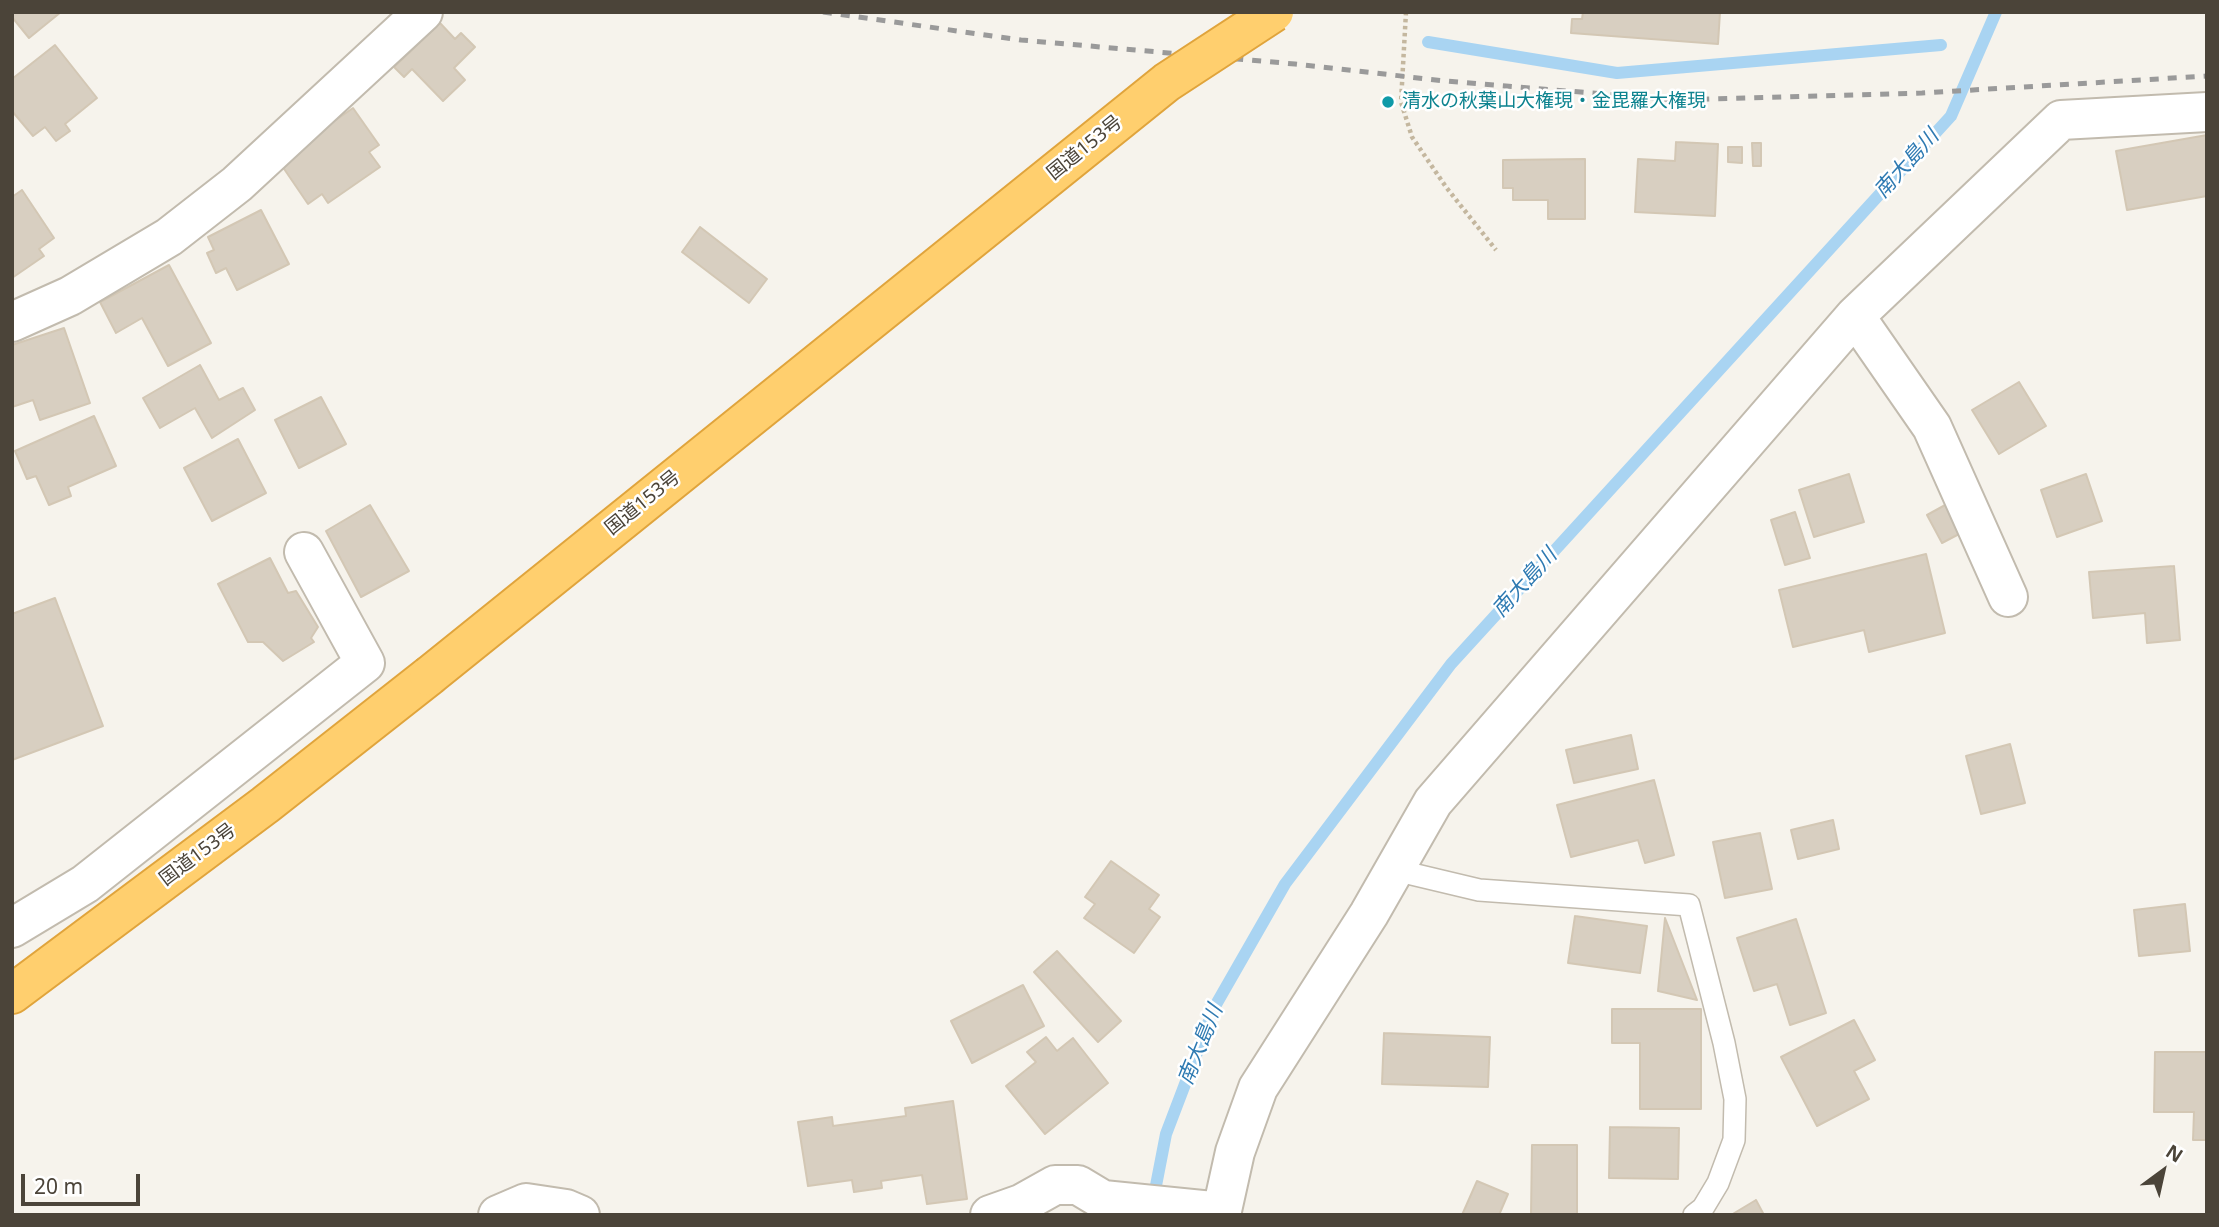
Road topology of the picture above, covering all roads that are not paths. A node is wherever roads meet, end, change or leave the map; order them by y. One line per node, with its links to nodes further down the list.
1 (423, 12): 5 (street)
2 (1274, 12): 10 (highway, 国道153号, bridge)
3 (2207, 112): 4 (street)
4 (1855, 316): 7 (street); 8 (street)
5 (12, 322)
6 (304, 552): 9 (street)
7 (2008, 597)
8 (1395, 870): 12 (street); 16 (lane)
9 (12, 928)
10 (14, 990)
11 (1113, 1206): 12 (street); 15 (street)
12 (1214, 1212)
13 (498, 1215): 14 (street)
14 (580, 1215)
15 (990, 1215)
16 (1694, 1215)

